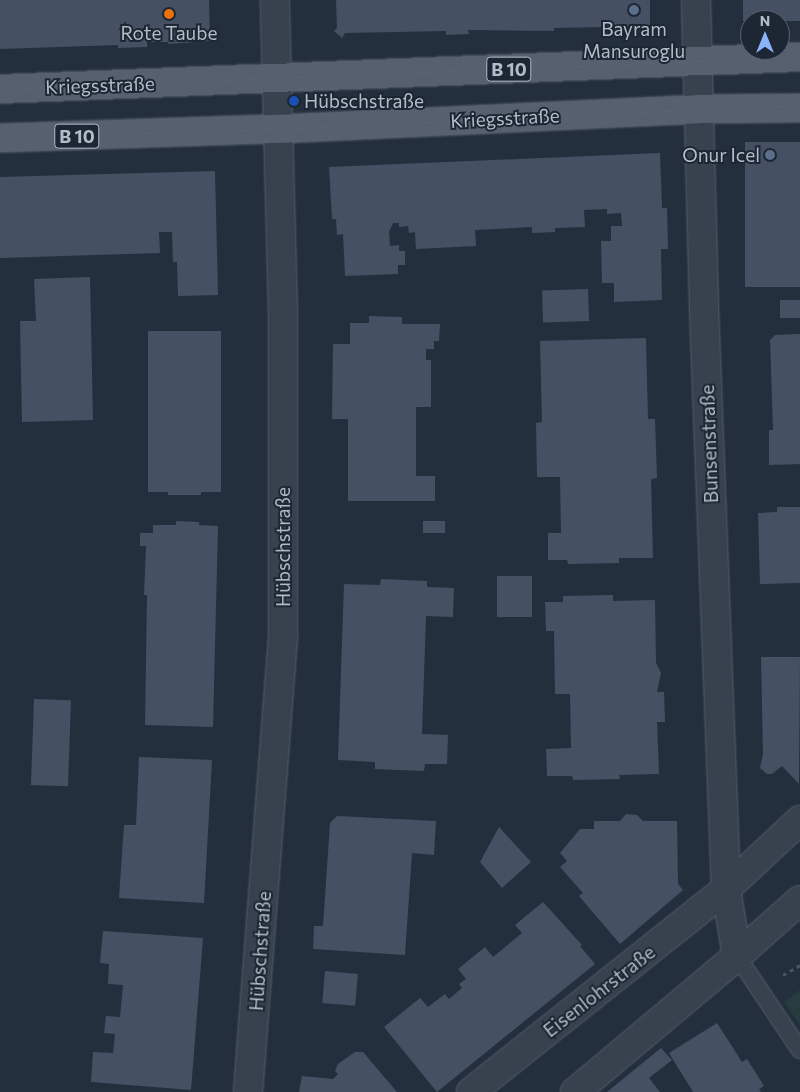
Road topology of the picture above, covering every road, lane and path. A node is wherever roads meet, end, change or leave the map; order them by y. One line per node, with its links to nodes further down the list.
1 (275, 0): 5 (street, Hübschstraße)
2 (696, 0): 4 (street, Bunsenstraße)
3 (800, 57): 4 (main road, Kriegsstraße / B 10)
4 (698, 61): 5 (main road, Kriegsstraße / B 10); 8 (street, Bunsenstraße)
5 (277, 78): 6 (main road, Kriegsstraße / B 10); 9 (street, Hübschstraße)
6 (0, 89)
7 (800, 108): 8 (main road, Kriegsstraße / B 10)
8 (699, 109): 9 (main road, Kriegsstraße / B 10); 12 (street, Bunsenstraße)
9 (278, 129): 10 (main road, Kriegsstraße / B 10); 16 (street, Hübschstraße)
10 (0, 138)
11 (800, 820): 12 (street, Eisenlohrstraße)
12 (726, 889): 14 (street); 17 (street, Eisenlohrstraße)
13 (800, 900): 14 (street)
14 (737, 956): 15 (lane); 18 (street)
15 (800, 1050)
16 (248, 1092)
17 (471, 1092)
18 (575, 1092)

